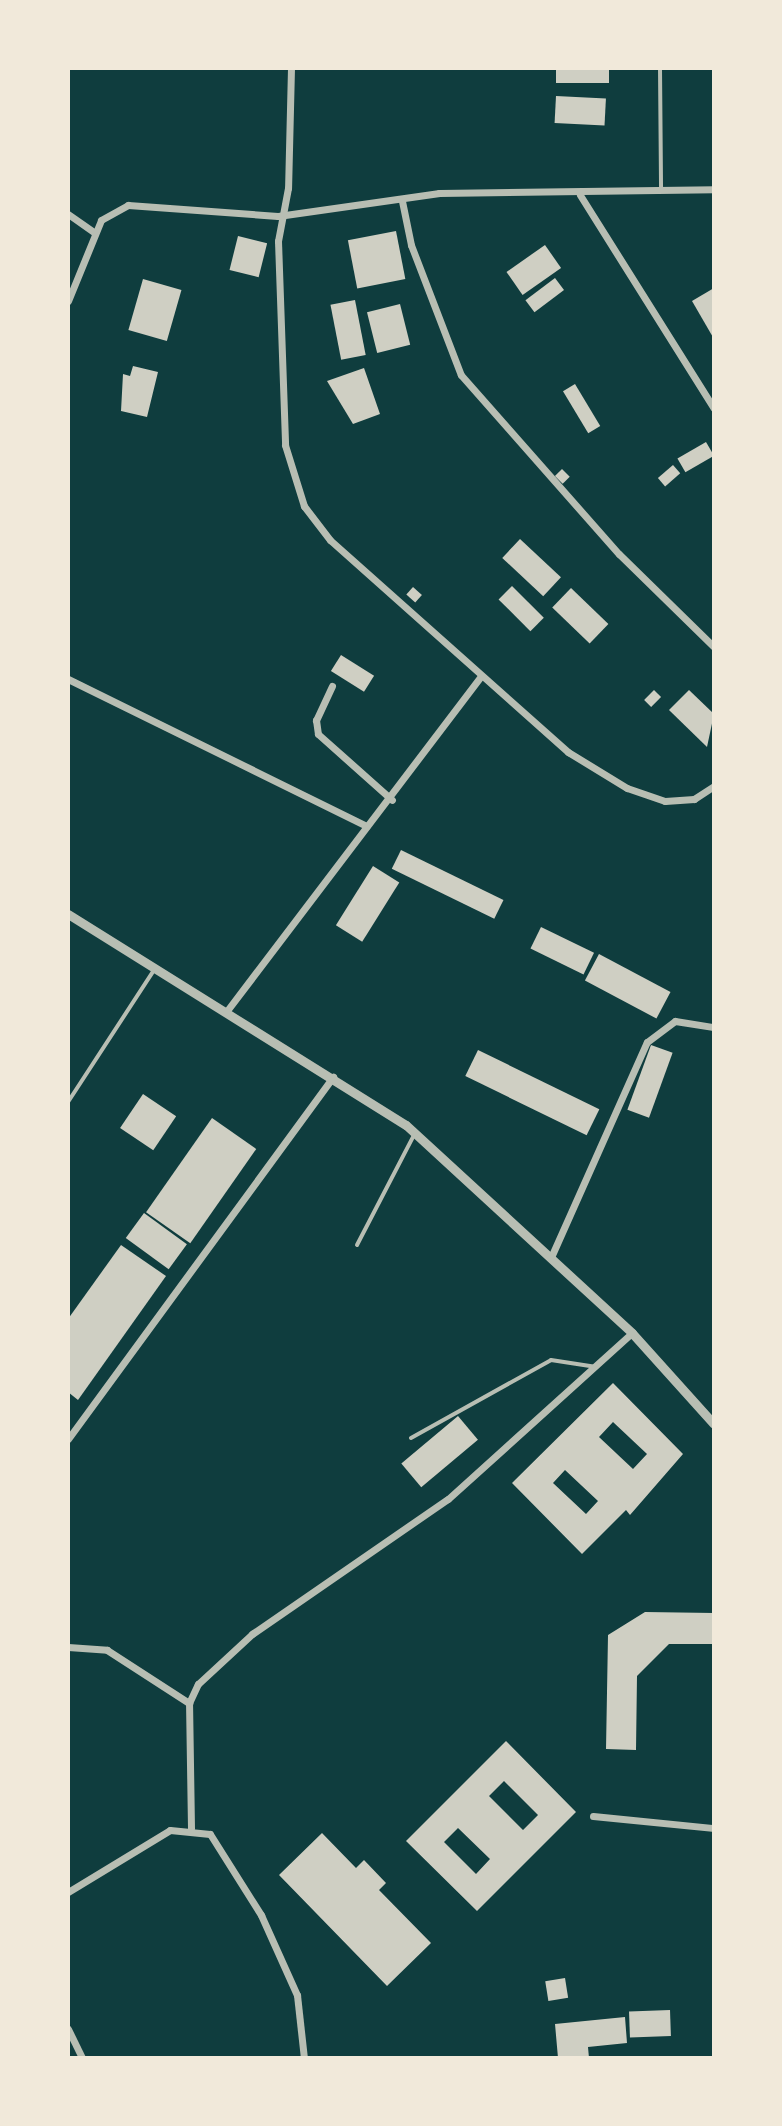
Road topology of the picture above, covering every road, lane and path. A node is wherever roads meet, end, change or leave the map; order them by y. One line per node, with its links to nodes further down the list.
1 (291, 68): 8 (street)
2 (660, 68): 3 (lane)
3 (661, 189): 4 (street); 5 (street)
4 (714, 189)
5 (580, 195): 6 (street); 11 (street)
6 (402, 201): 8 (street); 12 (street)
7 (68, 214): 9 (street)
8 (278, 216): 9 (street); 13 (street)
9 (94, 232): 10 (street)
10 (68, 301)
11 (714, 409)
12 (714, 647)
13 (481, 676): 16 (street); 17 (street)
14 (68, 679): 18 (street)
15 (332, 686): 17 (street)
16 (713, 788)
17 (392, 800): 18 (street)
18 (367, 826): 21 (street)
19 (68, 914): 20 (street)
20 (156, 968): 21 (street); 24 (lane)
21 (226, 1012): 23 (street)
22 (714, 1027): 27 (street)
23 (333, 1077): 25 (street); 32 (street)
24 (68, 1102)
25 (415, 1133): 26 (lane); 27 (street)
26 (357, 1245)
27 (552, 1255): 28 (street)
28 (632, 1333): 29 (street); 30 (street)
29 (598, 1367): 31 (lane); 34 (street)
30 (714, 1424)
31 (411, 1438)
32 (68, 1439)
33 (68, 1647): 34 (street)
34 (189, 1703): 36 (street)
35 (593, 1816): 37 (street)
36 (191, 1828): 38 (street); 41 (street)
37 (714, 1828)
38 (68, 1892)
39 (68, 2029): 40 (street)
40 (82, 2058)
41 (304, 2058)

